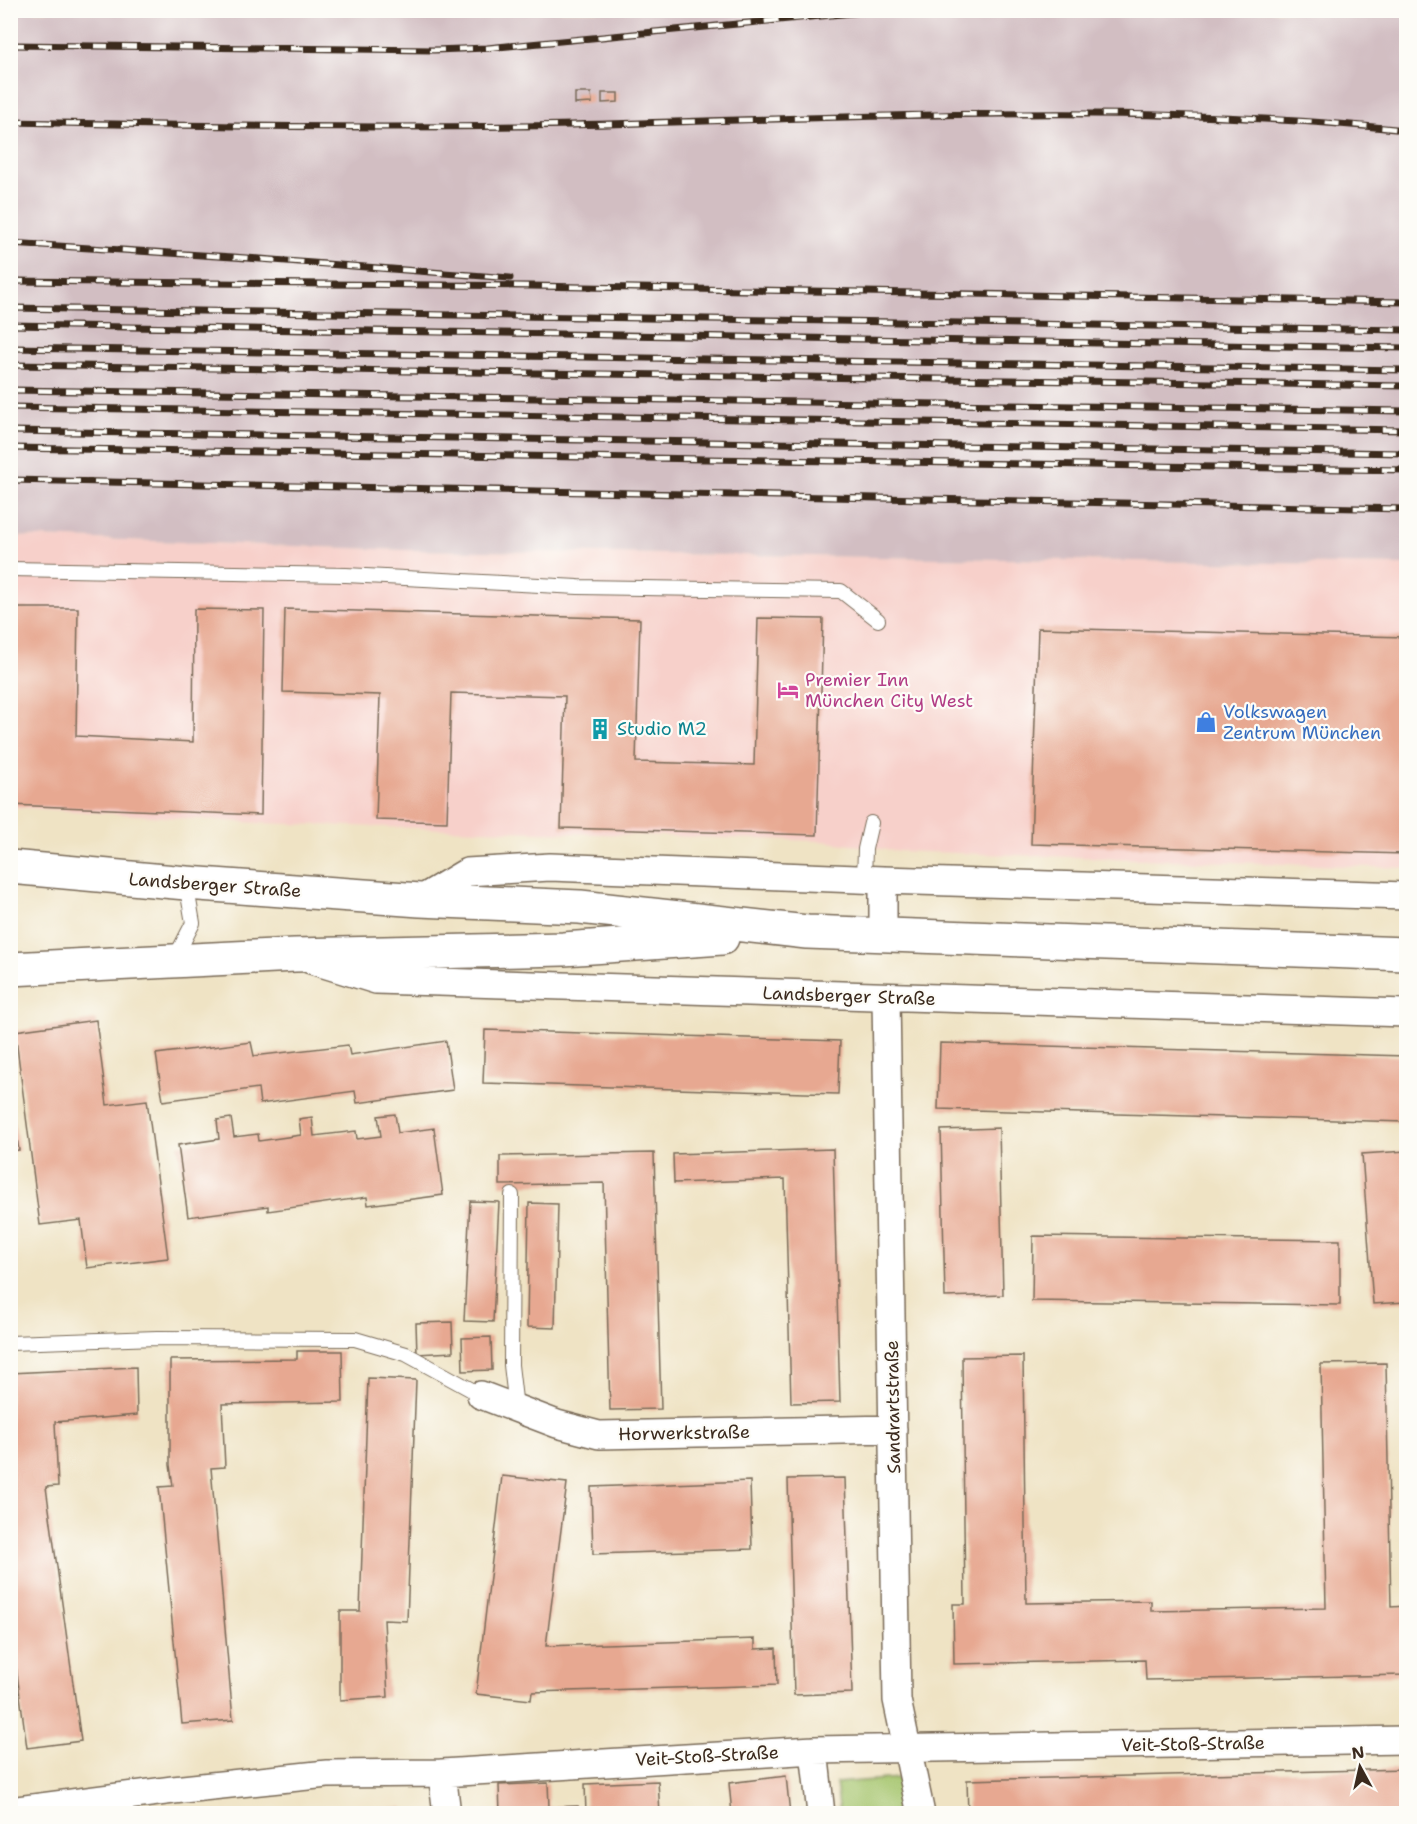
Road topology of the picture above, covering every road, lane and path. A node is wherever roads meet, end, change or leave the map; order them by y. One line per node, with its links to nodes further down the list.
1 (10, 569): 2 (lane)
2 (878, 620)
3 (871, 823): 5 (lane)
4 (10, 867): 6 (main road, Landsberger Straße)
5 (874, 879): 7 (street); 8 (street); 10 (street)
6 (186, 883): 8 (main road, Landsberger Straße); 13 (lane)
7 (1407, 896)
8 (420, 900): 9 (main road, Landsberger Straße)
9 (807, 932): 10 (main road, Landsberger Straße); 12 (main road, Landsberger Straße)
10 (883, 934): 11 (main road, Landsberger Straße)
11 (1407, 954)
12 (295, 955): 13 (main road, Landsberger Straße); 15 (street, Landsberger Straße)
13 (174, 960): 14 (main road, Landsberger Straße)
14 (10, 969)
15 (886, 997): 16 (street, Landsberger Straße); 21 (street, Sandrartstraße)
16 (1407, 1013)
17 (512, 1195): 20 (lane)
18 (10, 1343): 19 (lane)
19 (481, 1395): 20 (street, Horwerkstraße)
20 (516, 1408): 21 (street, Horwerkstraße)
21 (893, 1430): 23 (street, Sandrartstraße)
22 (1407, 1740): 23 (street, Veit-Stoß-Straße)
23 (907, 1749): 24 (street, Veit-Stoß-Straße); 29 (street, Sandrartstraße)
24 (814, 1750): 25 (street, Veit-Stoß-Straße); 28 (street)
25 (442, 1773): 26 (street, Veit-Stoß-Straße); 27 (street)
26 (10, 1811)
27 (447, 1814)
28 (821, 1814)
29 (921, 1814)

